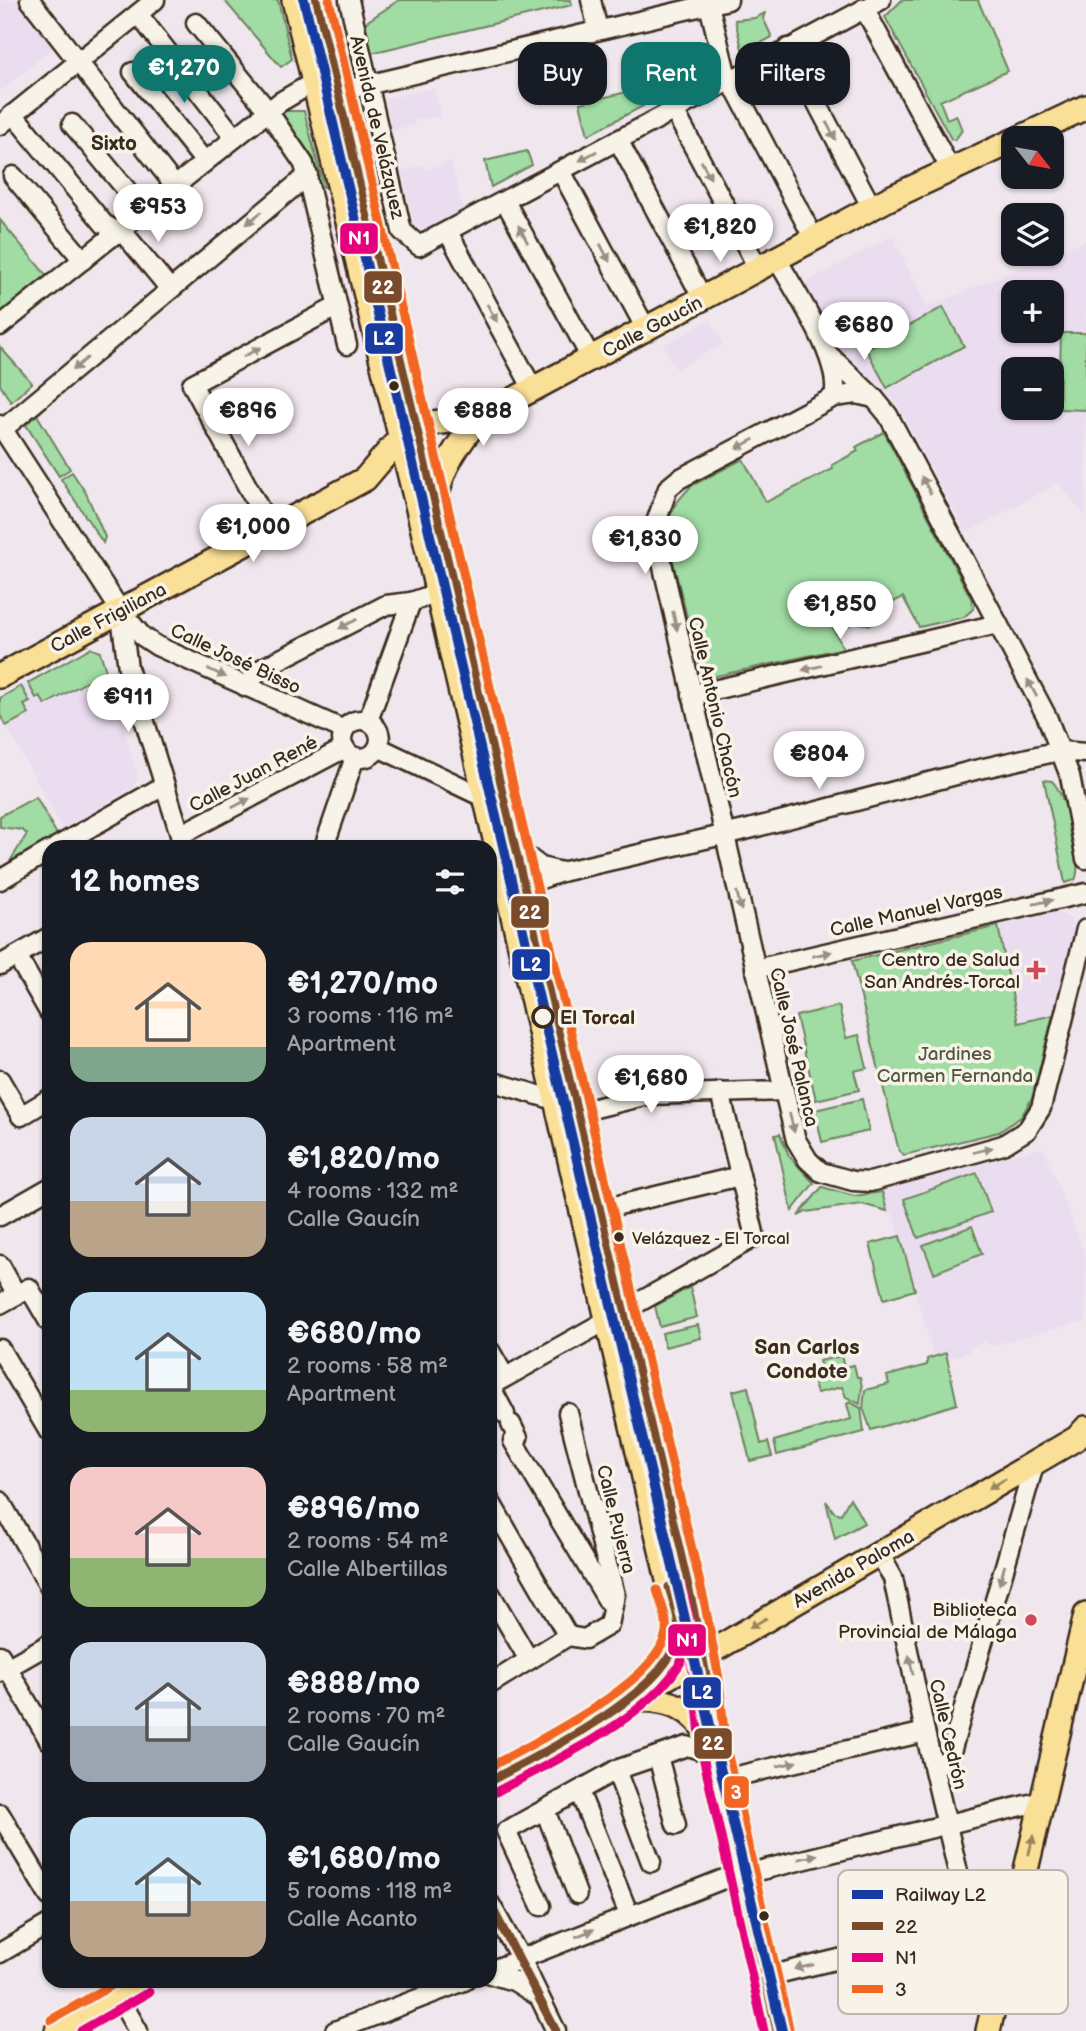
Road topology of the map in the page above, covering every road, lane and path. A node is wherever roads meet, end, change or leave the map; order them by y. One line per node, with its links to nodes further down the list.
1 (30, 0): 15 (street)
2 (155, 0): 11 (street)
3 (294, 0): 19 (main road, Avenida de Velázquez)
4 (316, 0): 21 (main road, Avenida de Velázquez)
5 (349, 0): 20 (street, Avenida de Velázquez)
6 (591, 0): 13 (street)
7 (727, 0): 9 (street)
8 (880, 0): 10 (street)
9 (709, 5): 13 (street); 18 (street)
10 (863, 8): 14 (street); 33 (street)
11 (138, 14): 15 (street); 29 (street)
12 (196, 23): 25 (street)
13 (598, 30): 20 (street)
14 (799, 42)
15 (77, 62): 26 (street); 37 (street)
16 (133, 72): 32 (street)
17 (735, 77): 18 (street)
18 (728, 81): 24 (street); 43 (street)
19 (314, 82): 25 (street); 59 (main road, Avenida de Velázquez)
20 (368, 85): 21 (street); 42 (street, Avenida de Velázquez)
21 (337, 92): 59 (main road, Avenida de Velázquez)
22 (818, 105): 39 (street, one-way to 39)
23 (1086, 107): 28 (main road)
24 (674, 110): 30 (street); 45 (street, one-way to 45)
25 (268, 111): 29 (street); 35 (street)
26 (6, 119): 41 (street)
27 (72, 124): 40 (street)
28 (1046, 126)
29 (236, 138): 32 (street)
30 (618, 140): 34 (street, one-way to 34); 47 (street)
31 (1001, 147): 33 (main road, Calle Gaucín)
32 (205, 162): 37 (street)
33 (951, 170): 39 (main road, Calle Gaucín)
34 (561, 171): 38 (street); 50 (street, one-way to 50)
35 (308, 175): 46 (street, one-way to 46); 48 (street)
36 (13, 176): 44 (street)
37 (175, 186): 40 (street)
38 (505, 201): 42 (street); 53 (street, one-way to 38)
39 (872, 208): 43 (main road, Calle Gaucín)
40 (144, 211): 41 (street)
41 (118, 232): 44 (street); 46 (street)
42 (448, 232): 54 (street, one-way to 54)
43 (814, 239): 45 (main road, Calle Gaucín)
44 (83, 260): 49 (street)
45 (767, 264): 47 (main road, Calle Gaucín); 52 (street)
46 (170, 289): 58 (street, one-way to 58)
47 (703, 299): 50 (main road, Calle Gaucín)
48 (336, 307): 51 (street); 64 (street, one-way to 48)
49 (0, 326)
50 (646, 329): 53 (main road, Calle Gaucín)
51 (347, 345)
52 (828, 354): 55 (street); 56 (street)
53 (591, 358): 54 (main road, Calle Gaucín)
54 (533, 389): 57 (main road, Calle Gaucín)
55 (834, 397): 56 (street, Calle Antonio Chacón); 71 (street, Calle Antonio Chacón, one-way to 71)
56 (874, 398): 68 (street, one-way to 56)
57 (479, 418): 59 (main road, Calle Gaucín); 60 (main road, Calle Gaucín)
58 (1, 427): 67 (street, Calle José Bisso)
59 (416, 430): 60 (main road); 61 (main road, Calle Frigiliana); 62 (main road, Avenida de Velázquez); 63 (main road, Avenida de Velázquez)
60 (452, 453): 63 (main road, Calle Gaucín)
61 (365, 480): 62 (main road); 64 (main road, Calle Frigiliana)
62 (413, 491): 65 (main road, Avenida de Velázquez)
63 (435, 508): 86 (main road, Avenida de Velázquez)
64 (271, 530): 67 (main road, Calle Frigiliana)
65 (437, 593): 66 (street); 79 (main road, Avenida de Velázquez)
66 (411, 603): 70 (street, one-way to 70); 72 (street)
67 (120, 610): 69 (main road, Calle Frigiliana); 70 (street, Calle José Bisso, one-way to 70); 78 (street)
68 (998, 624): 71 (street, one-way to 71); 76 (street, one-way to 68)
69 (0, 676)
70 (246, 687): 73 (street, Calle José Bisso)
71 (692, 695): 80 (street, Calle Antonio Chacón)
72 (368, 721): 73 (street); 74 (street)
73 (348, 745): 74 (street); 83 (street, Calle Juan René, one-way to 73); 84 (street)
74 (378, 747): 79 (street)
75 (1086, 753): 76 (street)
76 (1062, 758): 77 (street); 80 (street); 89 (street)
77 (1086, 764)
78 (165, 785): 81 (street); 82 (street)
79 (485, 798): 85 (main road, Avenida de Velázquez)
80 (723, 835): 90 (street); 98 (street, Calle José Palanca, one-way to 98)
81 (68, 840)
82 (182, 840)
83 (184, 840)
84 (326, 840)
85 (495, 840)
86 (515, 847): 90 (street); 92 (main road, Avenida de Velázquez)
87 (497, 848): 92 (main road, Avenida de Velázquez)
88 (42, 855): 91 (street)
89 (1086, 859)
90 (561, 872): 92 (street)
91 (0, 880)
92 (506, 886): 104 (main road, Avenida de Velázquez); 106 (main road, Avenida de Velázquez)
93 (1086, 892): 98 (street, Calle Manuel Vargas, one-way to 93)
94 (1086, 929): 102 (street, Calle José Palanca, one-way to 94)
95 (42, 941): 96 (street)
96 (16, 956): 97 (street); 99 (street)
97 (0, 965)
98 (755, 969): 102 (street, Calle José Palanca)
99 (42, 1000)
100 (0, 1080): 105 (street)
101 (497, 1083): 104 (street)
102 (784, 1091): 103 (street)
103 (720, 1092): 106 (street); 107 (street)
104 (555, 1100): 115 (main road, Avenida de Velázquez)
105 (42, 1103)
106 (579, 1112): 109 (main road, Avenida de Velázquez)
107 (740, 1175): 109 (street); 115 (street)
108 (42, 1192): 110 (street)
109 (601, 1209): 115 (main road, Avenida de Velázquez)
110 (1, 1213)
111 (0, 1265): 112 (street)
112 (16, 1294): 113 (street); 114 (street)
113 (0, 1304)
114 (42, 1310)
115 (615, 1314): 117 (street); 132 (main road); 136 (main road, Avenida Paloma)
116 (0, 1349): 120 (street)
117 (497, 1382)
118 (497, 1389): 128 (street)
119 (568, 1413): 128 (street, Calle Pujerra)
120 (42, 1420)
121 (1083, 1434): 122 (main road, Avenida Paloma)
122 (1035, 1462): 125 (main road, Avenida Paloma, one-way to 125); 141 (street, one-way to 141)
123 (0, 1501): 126 (street)
124 (497, 1513): 130 (street)
125 (879, 1553): 132 (main road, Avenida Paloma, one-way to 132); 138 (street, Calle Cedrón, one-way to 125)
126 (42, 1574)
127 (497, 1604): 133 (street)
128 (612, 1609): 130 (street)
129 (1086, 1615): 146 (main road)
130 (568, 1636): 133 (street)
131 (42, 1647): 134 (street)
132 (703, 1655): 136 (main road, Avenida Paloma); 139 (main road)
133 (529, 1660): 135 (street)
134 (2, 1665): 137 (street)
135 (497, 1680)
136 (629, 1700): 139 (main road); 143 (main road, Avenida Paloma)
137 (42, 1729)
138 (925, 1732): 141 (street, Calle Cedrón); 144 (street, one-way to 138)
139 (714, 1749): 140 (street); 144 (main road)
140 (658, 1756): 142 (street); 149 (street)
141 (935, 1766): 150 (street, Calle Cedrón)
142 (616, 1770): 145 (street); 151 (street)
143 (497, 1777)
144 (720, 1780): 154 (main road)
145 (579, 1791): 147 (street); 159 (street)
146 (1042, 1801): 150 (street); 153 (main road, one-way to 146)
147 (545, 1810): 156 (street); 157 (street)
148 (0, 1814): 155 (street)
149 (676, 1825)
150 (948, 1825): 152 (street, Calle Cedrón); 154 (street, one-way to 150)
151 (651, 1863)
152 (958, 1870)
153 (1025, 1870)
154 (742, 1874): 159 (street); 166 (main road)
155 (42, 1884)
156 (577, 1894)
157 (541, 1906)
158 (497, 1916): 162 (street)
159 (629, 1916): 162 (street, one-way to 159)
160 (42, 1928): 161 (street)
161 (0, 1953)
162 (522, 1959): 164 (street); 170 (street)
163 (838, 1959): 166 (street, one-way to 166)
164 (497, 1969)
165 (497, 1975): 170 (street)
166 (764, 1977): 175 (main road)
167 (131, 1988): 169 (main road)
168 (446, 1988): 173 (street)
169 (118, 1996): 171 (main road); 172 (street)
170 (540, 1999): 174 (street)
171 (58, 2031)
172 (138, 2031)
173 (335, 2031)
174 (556, 2031)
175 (777, 2031)

